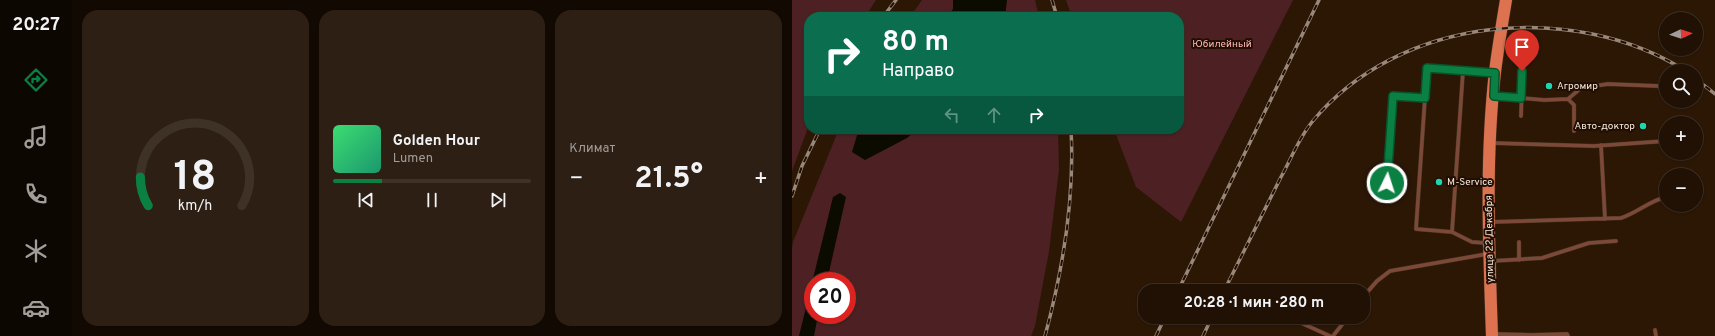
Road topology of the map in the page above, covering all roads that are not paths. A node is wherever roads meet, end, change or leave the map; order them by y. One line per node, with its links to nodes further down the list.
1 (1506, 0): 4 (main road, улица 22 Декабря)
2 (1523, 57): 8 (lane)
3 (1463, 71): 4 (lane); 7 (lane); 19 (lane)
4 (1495, 73): 6 (main road, улица 22 Декабря)
5 (1659, 86): 9 (lane)
6 (1494, 96): 8 (lane); 13 (main road, улица 22 Декабря)
7 (1425, 98): 15 (lane); 19 (lane)
8 (1521, 98): 9 (lane); 10 (lane)
9 (1568, 99): 11 (lane)
10 (1521, 116)
11 (1574, 130)
12 (1659, 142): 14 (lane)
13 (1490, 143): 14 (lane); 18 (main road, улица 22 Декабря)
14 (1601, 146): 17 (lane)
15 (1387, 183)
16 (1659, 200): 17 (lane)
17 (1605, 219): 18 (lane)
18 (1489, 222): 22 (main road, улица 22 Декабря)
19 (1452, 232): 22 (lane)
20 (1616, 241): 23 (lane)
21 (1519, 242): 23 (lane)
22 (1490, 253): 23 (lane); 24 (lane); 28 (main road, улица 22 Декабря)
23 (1519, 260)
24 (1370, 289)
25 (1303, 324): 29 (lane)
26 (1342, 324): 30 (lane)
27 (1655, 330): 33 (lane)
28 (1492, 335): 31 (lane)
29 (1330, 336)
30 (1333, 336)
31 (1531, 336): 32 (lane)
32 (1568, 336)
33 (1656, 336)

